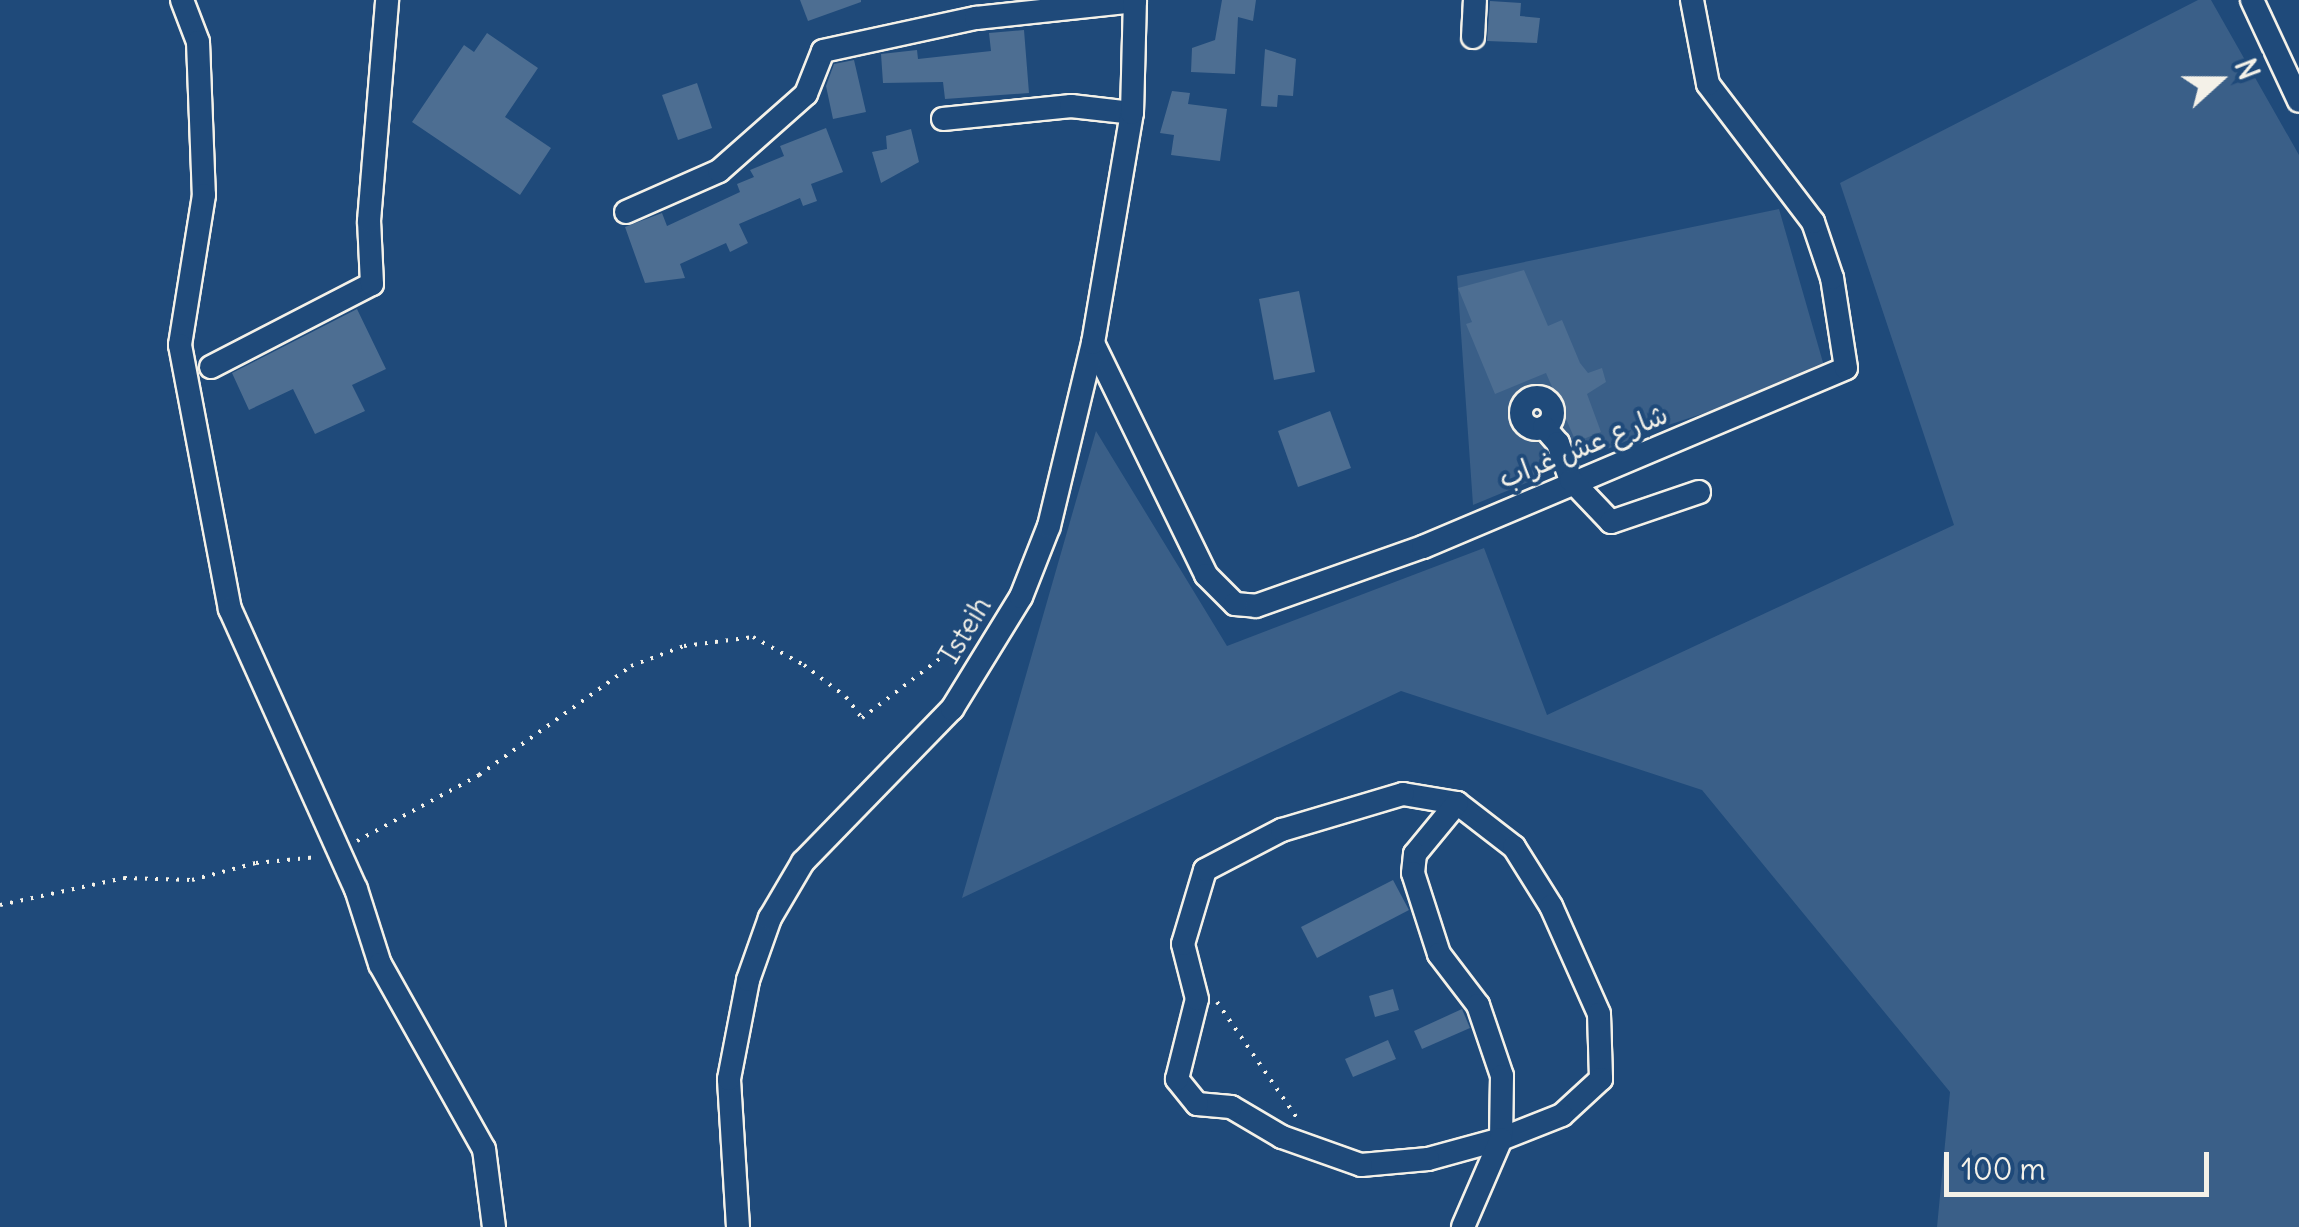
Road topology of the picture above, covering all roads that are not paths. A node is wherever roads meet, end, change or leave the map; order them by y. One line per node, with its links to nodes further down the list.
1 (182, 0): 19 (street)
2 (387, 0): 13 (street)
3 (1134, 0): 9 (street, Isteih); 11 (street)
4 (1475, 0): 7 (street)
5 (1692, 0): 15 (street, شارع عش غراب)
6 (2252, 0): 8 (street)
7 (1472, 36)
8 (2299, 102)
9 (1132, 113): 10 (street); 12 (street, Isteih)
10 (944, 119)
11 (626, 212)
12 (1093, 344): 15 (street, شارع عش غراب); 20 (street, Isteih)
13 (211, 367)
14 (1544, 427): 15 (street)
15 (1572, 480): 16 (street)
16 (1699, 492)
17 (1457, 804): 18 (street); 18 (street); 18 (street)
18 (1501, 1139): 21 (street)
19 (494, 1227)
20 (738, 1227)
21 (1463, 1227)

